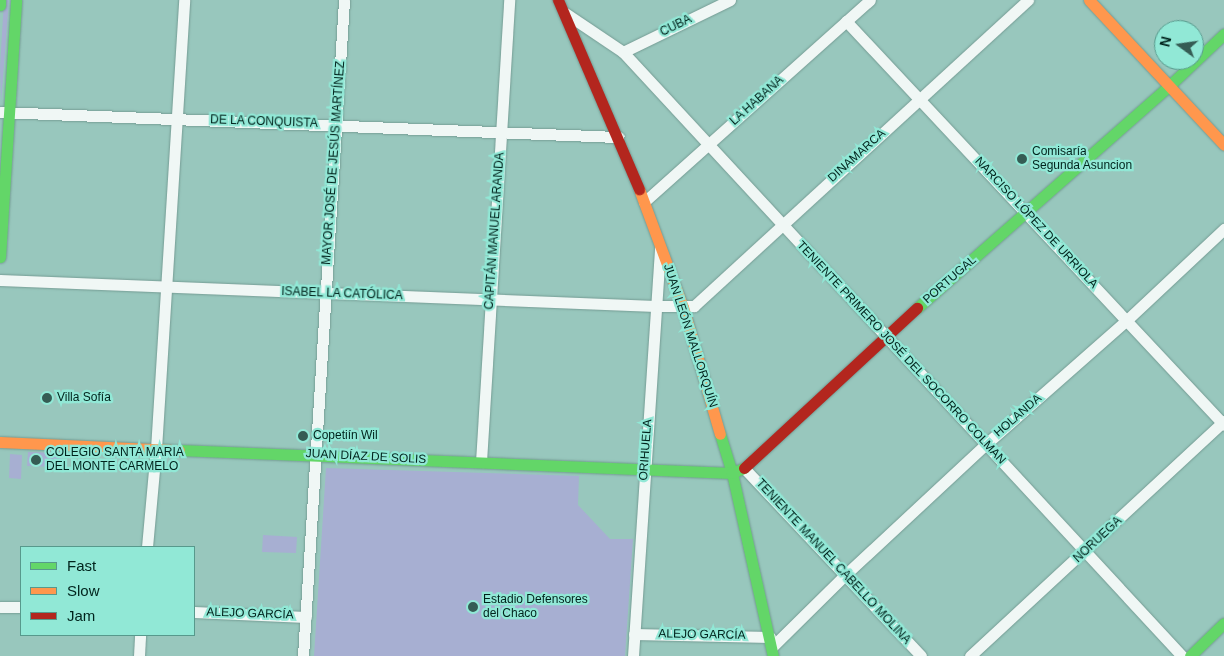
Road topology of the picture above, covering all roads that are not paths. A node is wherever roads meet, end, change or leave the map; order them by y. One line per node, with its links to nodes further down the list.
1 (0, 0): 11 (street)
2 (16, 0): 18 (street)
3 (184, 0): 19 (street)
4 (344, 0): 20 (street, MAYOR JOSÉ DE JESÚS MARTÍNEZ)
5 (509, 0): 21 (street, CAPITÁN MANUEL ARANDA)
6 (558, 0): 12 (street, JUAN LEÓN MALLORQUÍN)
7 (730, 0): 15 (street, CUBA)
8 (870, 0): 13 (street, LA HABANA)
9 (1028, 0): 17 (street, DINAMARCA)
10 (1089, 0): 16 (street)
11 (0, 5)
12 (565, 13): 15 (street, TENIENTE PRIMERO JOSÉ DEL SOCORRO COLMAN); 22 (street, JUAN LEÓN MALLORQUÍN)
13 (846, 22): 17 (street, NARCISO LÓPEZ DE URRIOLA); 23 (street, LA HABANA)
14 (1224, 34): 16 (street, PORTUGAL)
15 (622, 51): 23 (street, TENIENTE PRIMERO JOSÉ DEL SOCORRO COLMAN)
16 (1169, 86): 24 (street); 26 (street, PORTUGAL)
17 (919, 99): 26 (street, NARCISO LÓPEZ DE URRIOLA); 27 (street, DINAMARCA)
18 (4, 113): 19 (street, DE LA CONQUISTA); 30 (street)
19 (176, 119): 20 (street, DE LA CONQUISTA); 32 (street)
20 (336, 125): 21 (street, DE LA CONQUISTA); 33 (street, MAYOR JOSÉ DE JESÚS MARTÍNEZ)
21 (501, 133): 22 (street, DE LA CONQUISTA); 34 (street, CAPITÁN MANUEL ARANDA)
22 (618, 137): 25 (street, JUAN LEÓN MALLORQUÍN)
23 (708, 144): 25 (street, LA HABANA); 27 (street, TENIENTE PRIMERO JOSÉ DEL SOCORRO COLMAN)
24 (1224, 145)
25 (644, 202): 29 (street, JUAN LEÓN MALLORQUÍN)
26 (1026, 214): 37 (street, NARCISO LÓPEZ DE URRIOLA); 38 (street, PORTUGAL)
27 (782, 224): 36 (street, DINAMARCA); 38 (street, TENIENTE PRIMERO JOSÉ DEL SOCORRO COLMAN)
28 (1224, 229): 37 (street, HOLANDA)
29 (660, 244): 35 (street, ORIHUELA); 36 (street, JUAN LEÓN MALLORQUÍN)
30 (0, 257)
31 (0, 280): 32 (street, ISABEL LA CATÓLICA)
32 (166, 287): 33 (street, ISABEL LA CATÓLICA); 42 (street)
33 (326, 293): 34 (street, ISABEL LA CATÓLICA); 43 (street, MAYOR JOSÉ DE JESÚS MARTÍNEZ)
34 (491, 300): 35 (street, ISABEL LA CATÓLICA); 44 (street, CAPITÁN MANUEL ARANDA)
35 (655, 306): 36 (street, ISABEL LA CATÓLICA); 46 (street, ORIHUELA)
36 (683, 307): 47 (street, JUAN LEÓN MALLORQUÍN)
37 (1128, 319): 39 (street, NARCISO LÓPEZ DE URRIOLA); 41 (street, HOLANDA)
38 (886, 336): 41 (street, TENIENTE PRIMERO JOSÉ DEL SOCORRO COLMAN); 45 (street, PORTUGAL)
39 (1223, 423): 49 (street, NORUEGA)
40 (0, 442): 42 (street, JUAN DÍAZ DE SOLIS)
41 (986, 444): 49 (street, TENIENTE PRIMERO JOSÉ DEL SOCORRO COLMAN); 50 (street, HOLANDA)
42 (156, 449): 43 (street, JUAN DÍAZ DE SOLIS); 48 (street)
43 (316, 454): 44 (street, JUAN DÍAZ DE SOLIS); 54 (street, MAYOR JOSÉ DE JESÚS MARTÍNEZ)
44 (481, 462): 46 (street, JUAN DÍAZ DE SOLIS)
45 (744, 468): 47 (street, PORTUGAL); 50 (street, TENIENTE MANUEL CABELLO MOLINA)
46 (645, 469): 47 (street, JUAN DÍAZ DE SOLIS); 56 (street, ORIHUELA)
47 (732, 473): 58 (street, JUAN LEÓN MALLORQUÍN)
48 (147, 546)
49 (1086, 552): 63 (street, NORUEGA); 64 (street, TENIENTE PRIMERO JOSÉ DEL SOCORRO COLMAN)
50 (845, 575): 58 (street, HOLANDA); 62 (street, TENIENTE MANUEL CABELLO MOLINA)
51 (0, 607): 52 (street)
52 (20, 607)
53 (195, 612): 54 (street, ALEJO GARCÍA)
54 (306, 616): 60 (street, MAYOR JOSÉ DE JESÚS MARTÍNEZ)
55 (1224, 624): 65 (street)
56 (634, 634): 58 (street, ALEJO GARCÍA); 61 (street, ORIHUELA)
57 (140, 636): 59 (street)
58 (772, 647)
59 (139, 656)
60 (303, 656)
61 (633, 656)
62 (921, 656)
63 (970, 656)
64 (1182, 656)
65 (1190, 656)

